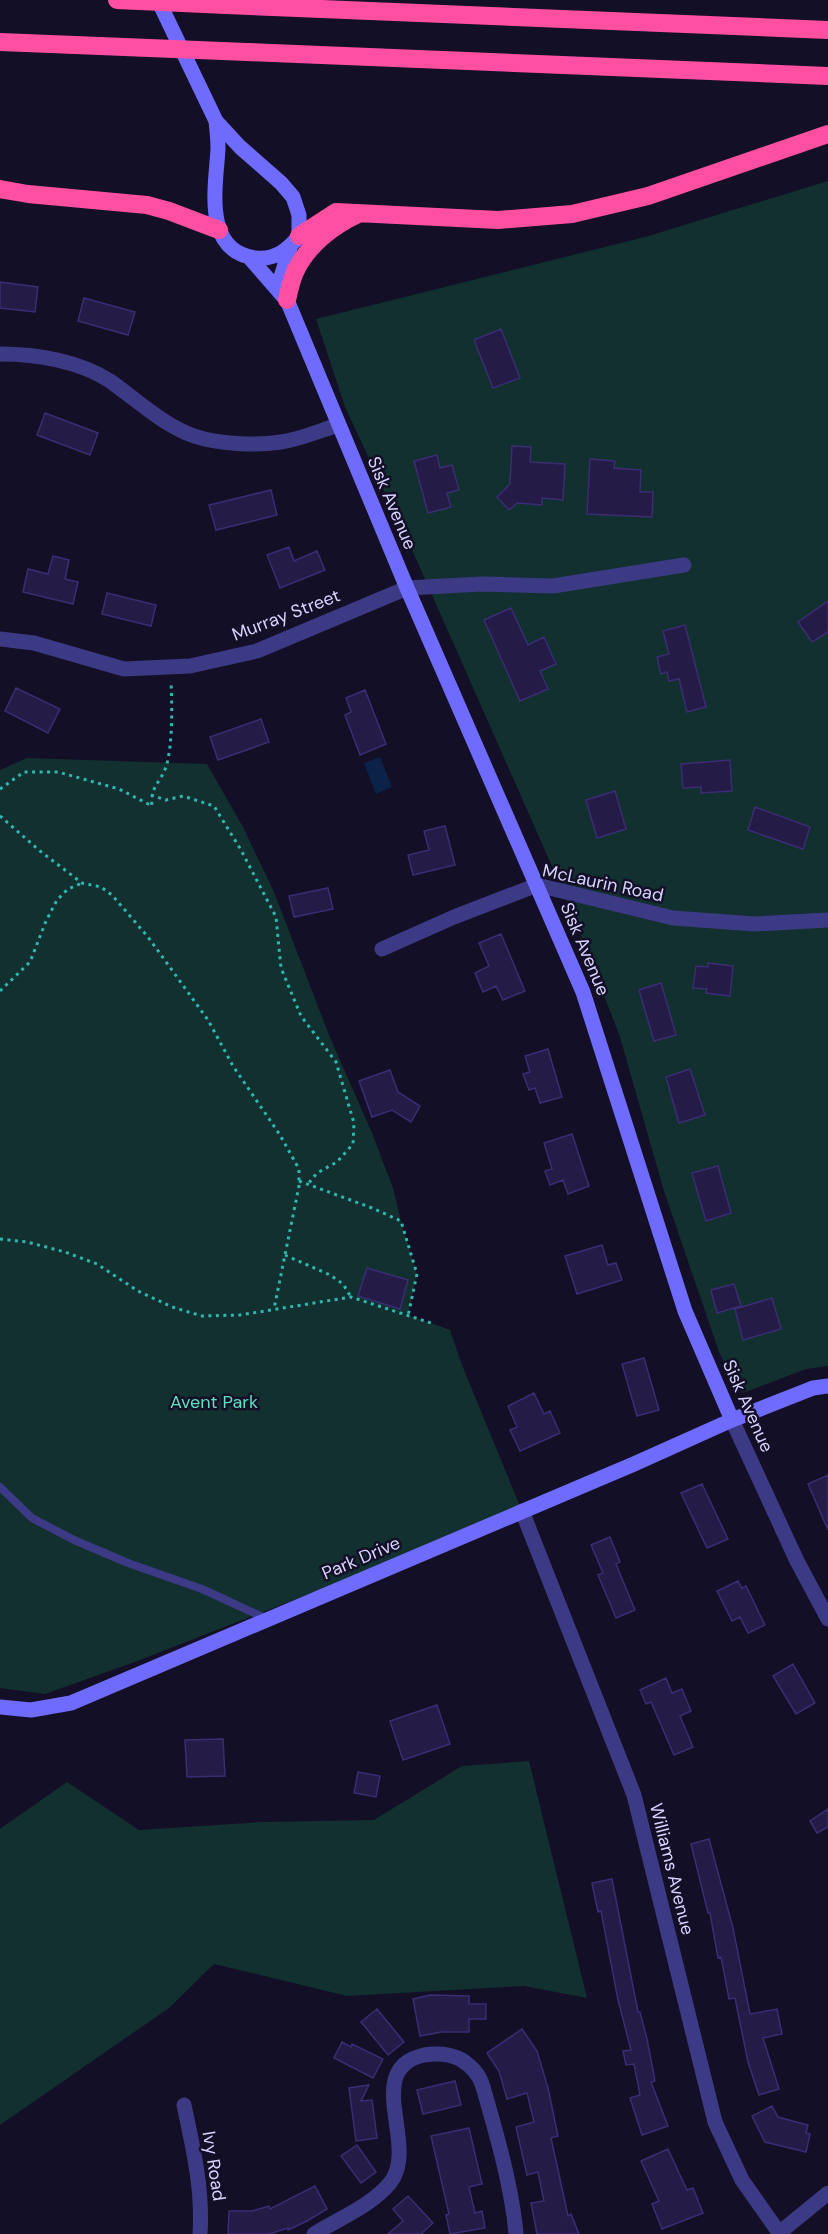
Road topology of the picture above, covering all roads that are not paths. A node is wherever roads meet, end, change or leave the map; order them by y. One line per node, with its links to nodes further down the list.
1 (117, 0): 3 (highway, bridge)
2 (158, 0): 6 (street, Sisk Avenue)
3 (828, 30)
4 (0, 42): 5 (highway, bridge)
5 (828, 76)
6 (216, 121): 10 (street, Sisk Avenue); 11 (street, Sisk Avenue)
7 (828, 134): 9 (highway)
8 (0, 189): 10 (highway)
9 (362, 212): 11 (highway); 13 (highway)
10 (219, 230): 12 (street, Sisk Avenue)
11 (294, 242): 12 (street); 13 (street, Sisk Avenue)
12 (249, 257): 13 (street, Sisk Avenue)
13 (287, 300): 15 (street, Sisk Avenue)
14 (0, 354): 15 (street)
15 (338, 425): 17 (street, Sisk Avenue)
16 (684, 565): 17 (street, Murray Street)
17 (407, 588): 18 (street, Murray Street); 19 (street, Sisk Avenue)
18 (0, 639)
19 (537, 885): 20 (street, McLaurin Road); 21 (street, McLaurin Road); 23 (street, Sisk Avenue)
20 (828, 920)
21 (382, 950)
22 (828, 1386): 23 (street, Park Drive)
23 (732, 1420): 25 (street, Park Drive); 27 (street, Sisk Avenue)
24 (0, 1487): 26 (lane)
25 (522, 1511): 26 (street, Park Drive); 34 (street, Williams Avenue)
26 (267, 1619): 28 (street, Park Drive)
27 (828, 1619)
28 (0, 1707)
29 (184, 2105): 31 (street, Ivy Road)
30 (828, 2193): 34 (street)
31 (200, 2234)
32 (314, 2234): 33 (street)
33 (516, 2234)
34 (779, 2234)

